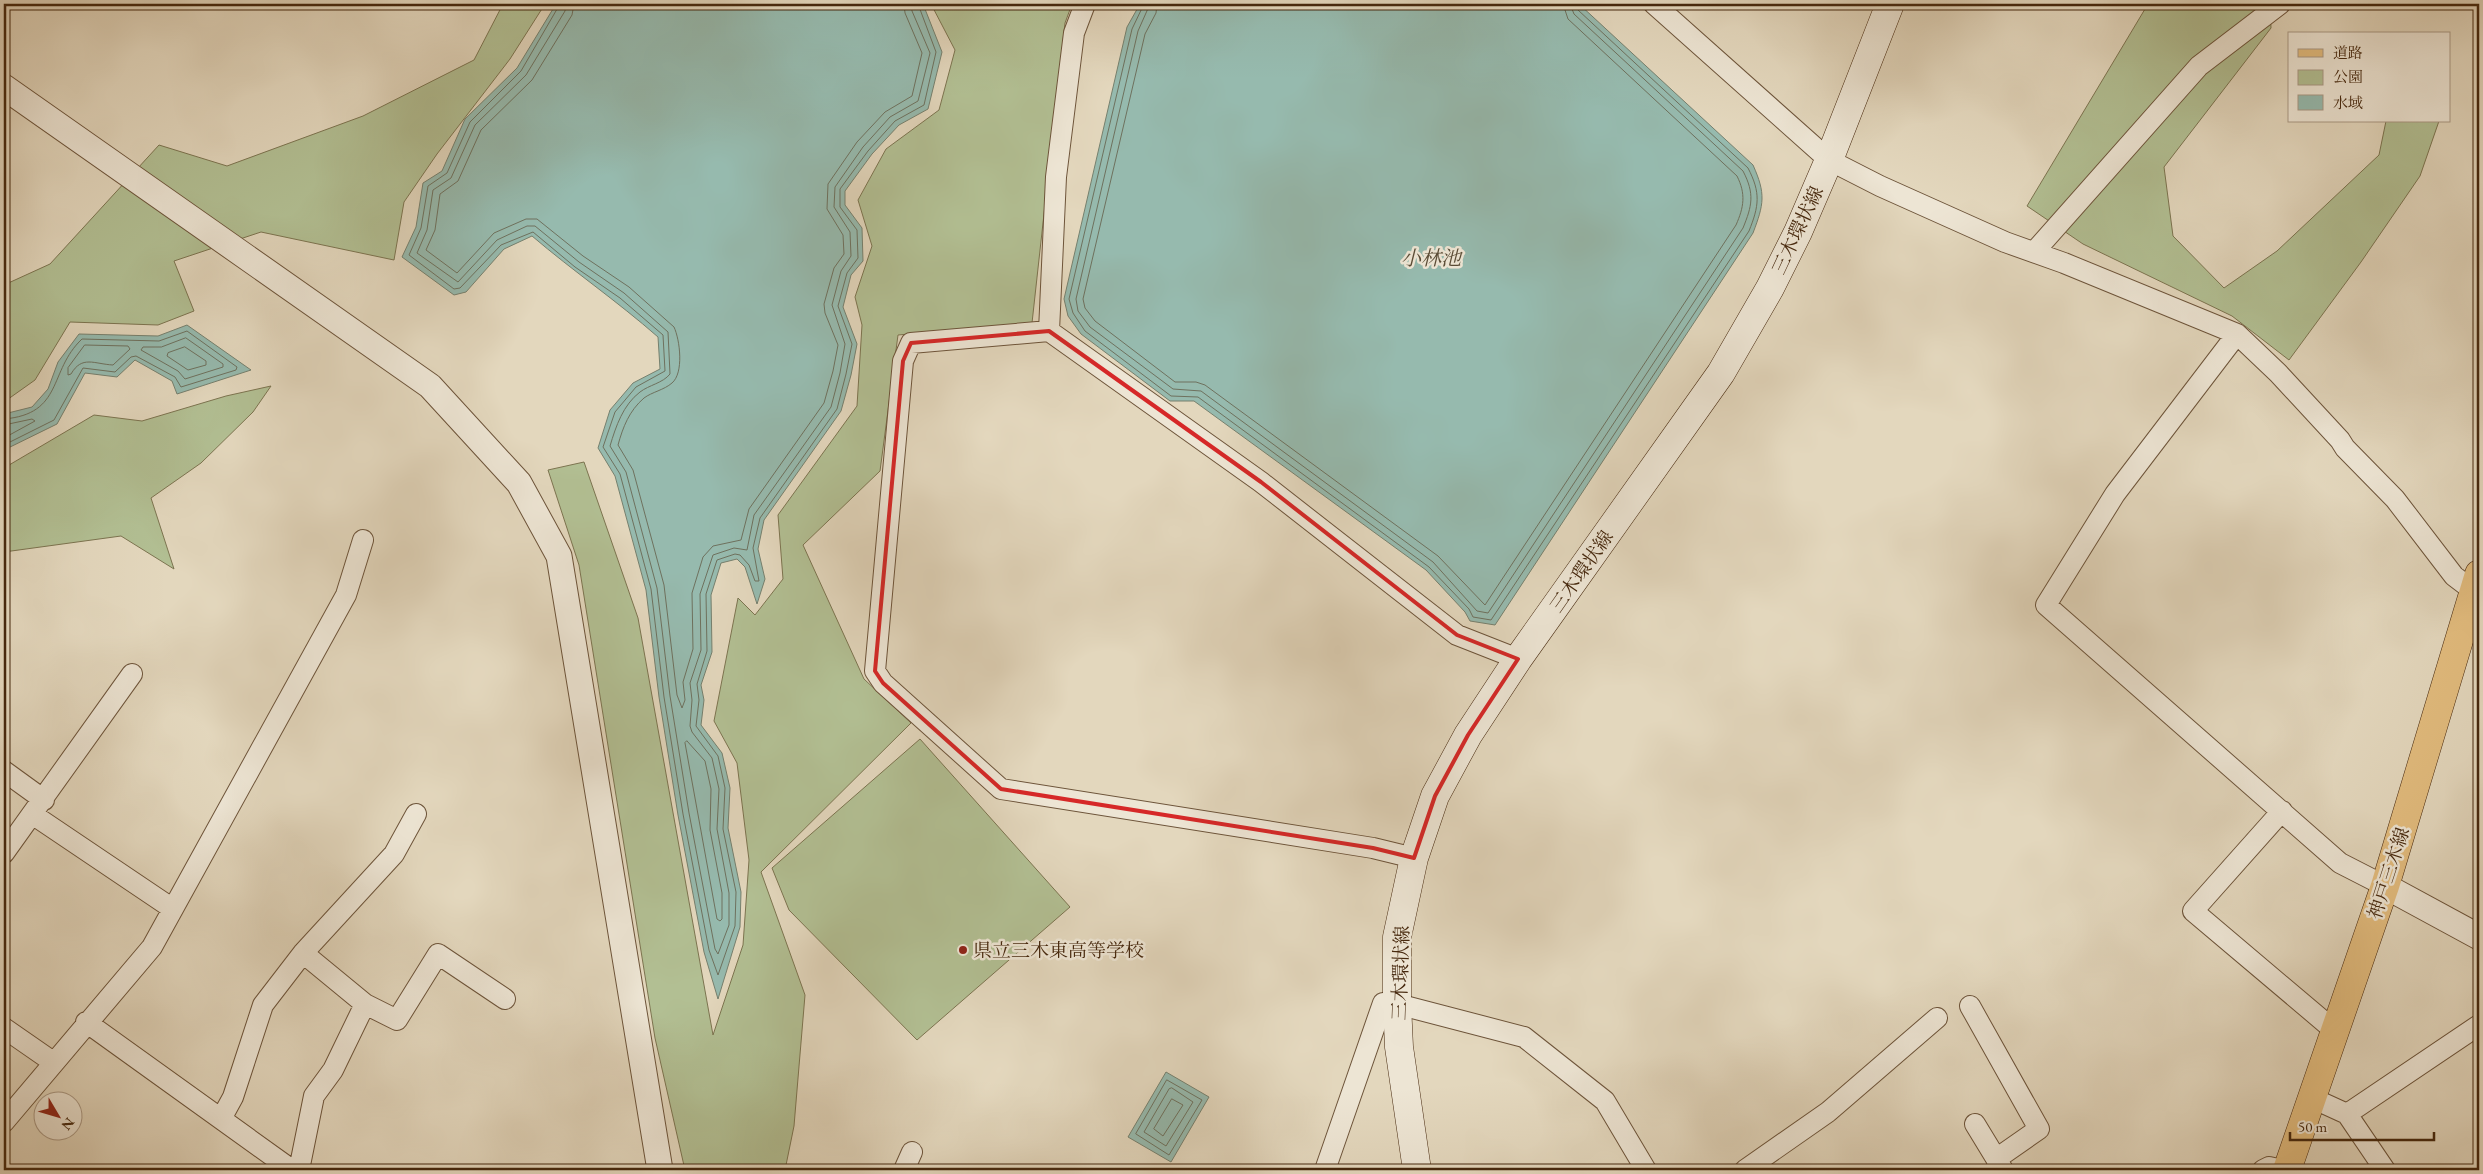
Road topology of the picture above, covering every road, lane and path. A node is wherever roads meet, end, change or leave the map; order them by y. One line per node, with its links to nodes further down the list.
1 (1084, 4): 8 (street)
2 (1654, 4): 6 (street)
3 (1890, 4): 6 (main road, 三木環状線)
4 (2280, 4): 7 (street)
5 (4, 87): 42 (street)
6 (1829, 160): 7 (street); 12 (main road, 三木環状線)
7 (2034, 252): 9 (street)
8 (1049, 331): 12 (street); 19 (street)
9 (2237, 334): 11 (street); 16 (street)
10 (363, 540): 21 (street)
11 (2477, 586): 20 (main road, 神戸三木線)
12 (1518, 659): 19 (main road, 三木環状線)
13 (132, 674): 15 (street)
14 (4, 771): 15 (street)
15 (38, 807): 18 (street); 21 (street)
16 (2282, 811): 20 (street); 32 (street)
17 (416, 814): 23 (street)
18 (4, 854)
19 (1414, 858): 26 (main road, 三木環状線)
20 (2385, 886): 22 (street); 32 (main road, 神戸三木線)
21 (173, 909): 29 (street)
22 (2479, 937)
23 (303, 953): 25 (street); 36 (street)
24 (505, 999): 25 (street)
25 (364, 1004): 41 (street)
26 (1397, 1004): 43 (street); 44 (main road, 三木環状線); 45 (street)
27 (1970, 1006): 39 (street)
28 (1937, 1018): 46 (street)
29 (86, 1022): 33 (street); 36 (street)
30 (2479, 1025): 35 (street)
31 (4, 1028): 33 (street)
32 (2335, 1031): 34 (main road, 神戸三木線)
33 (53, 1062): 37 (street)
34 (2312, 1098): 35 (street); 49 (main road, 神戸三木線)
35 (2347, 1114): 50 (street)
36 (221, 1119): 40 (street)
37 (4, 1122)
38 (1975, 1124): 39 (street)
39 (2000, 1165)
40 (292, 1170)
41 (299, 1170)
42 (660, 1170)
43 (1325, 1170)
44 (1417, 1170)
45 (1646, 1170)
46 (1745, 1170)
47 (2263, 1170): 48 (street)
48 (2282, 1170)
49 (2287, 1170)
50 (2385, 1170)

